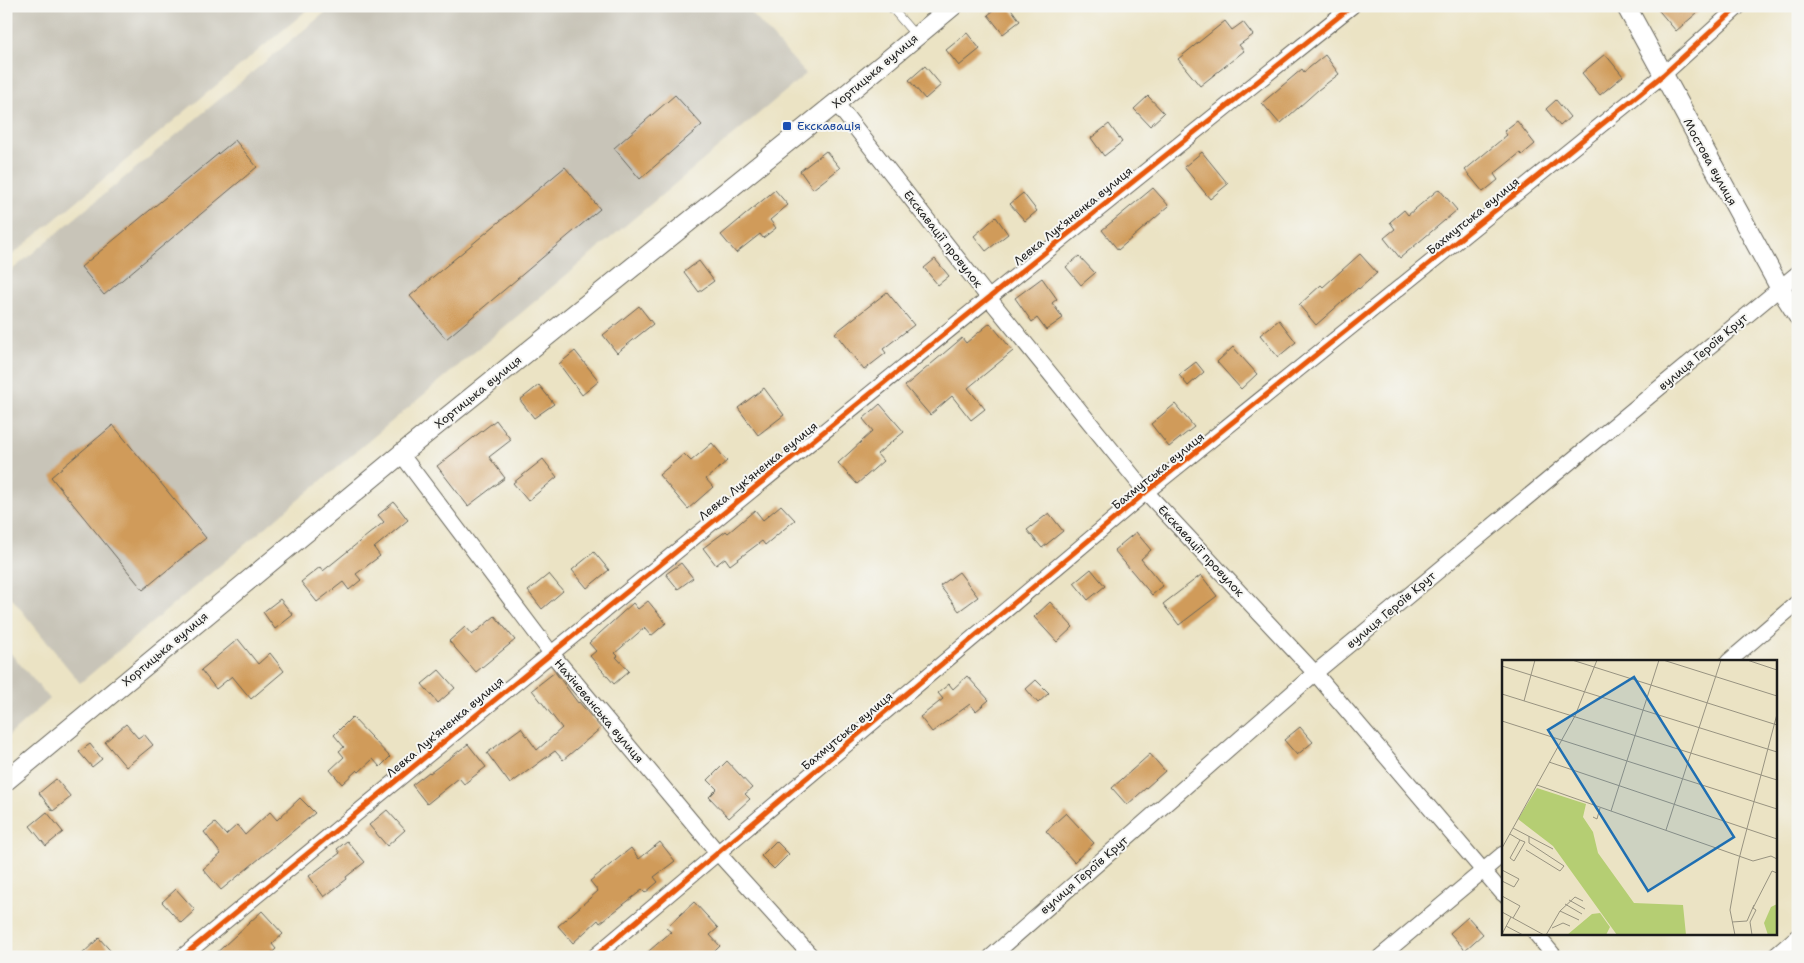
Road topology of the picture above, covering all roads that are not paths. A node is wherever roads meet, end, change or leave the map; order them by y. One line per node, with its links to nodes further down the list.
1 (890, 6): 6 (lane)
2 (953, 6): 6 (street, Хортицька вулиця)
3 (1352, 6): 11 (street, Левка Лук'яненка вулиця)
4 (1626, 6): 7 (street, Мостова вулиця)
5 (1739, 6): 7 (street, Бахмутська вулиця)
6 (916, 36): 8 (street, Хортицька вулиця)
7 (1663, 75): 10 (street, Мостова вулиця); 14 (street, Бахмутська вулиця)
8 (836, 103): 11 (street, Екскавації провулок); 13 (street, Хортицька вулиця)
9 (1798, 273): 10 (street, вулиця Героїв Крут)
10 (1780, 288): 12 (street, Мостова вулиця); 18 (street, вулиця Героїв Крут)
11 (988, 297): 14 (street, Екскавації провулок); 16 (street, Левка Лук'яненка вулиця)
12 (1798, 316)
13 (402, 454): 16 (street, Нахічеванська вулиця); 19 (street, Хортицька вулиця)
14 (1146, 492): 18 (street, Екскавації провулок); 20 (street, Бахмутська вулиця)
15 (1798, 602): 17 (street)
16 (551, 653): 20 (street, Нахічеванська вулиця); 26 (street, Левка Лук'яненка вулиця)
17 (1730, 660)
18 (1315, 673): 22 (street, Екскавації провулок); 29 (street, вулиця Героїв Крут)
19 (6, 781)
20 (718, 853): 27 (street, Бахмутська вулиця); 28 (street, Нахічеванська вулиця)
21 (1502, 855): 22 (street)
22 (1483, 870): 23 (street, Екскавації провулок); 30 (street)
23 (1502, 893)
24 (1538, 936): 31 (street)
25 (1798, 936): 32 (street)
26 (182, 957)
27 (594, 957)
28 (812, 957)
29 (991, 957)
30 (1380, 957)
31 (1554, 957)
32 (1774, 957)

